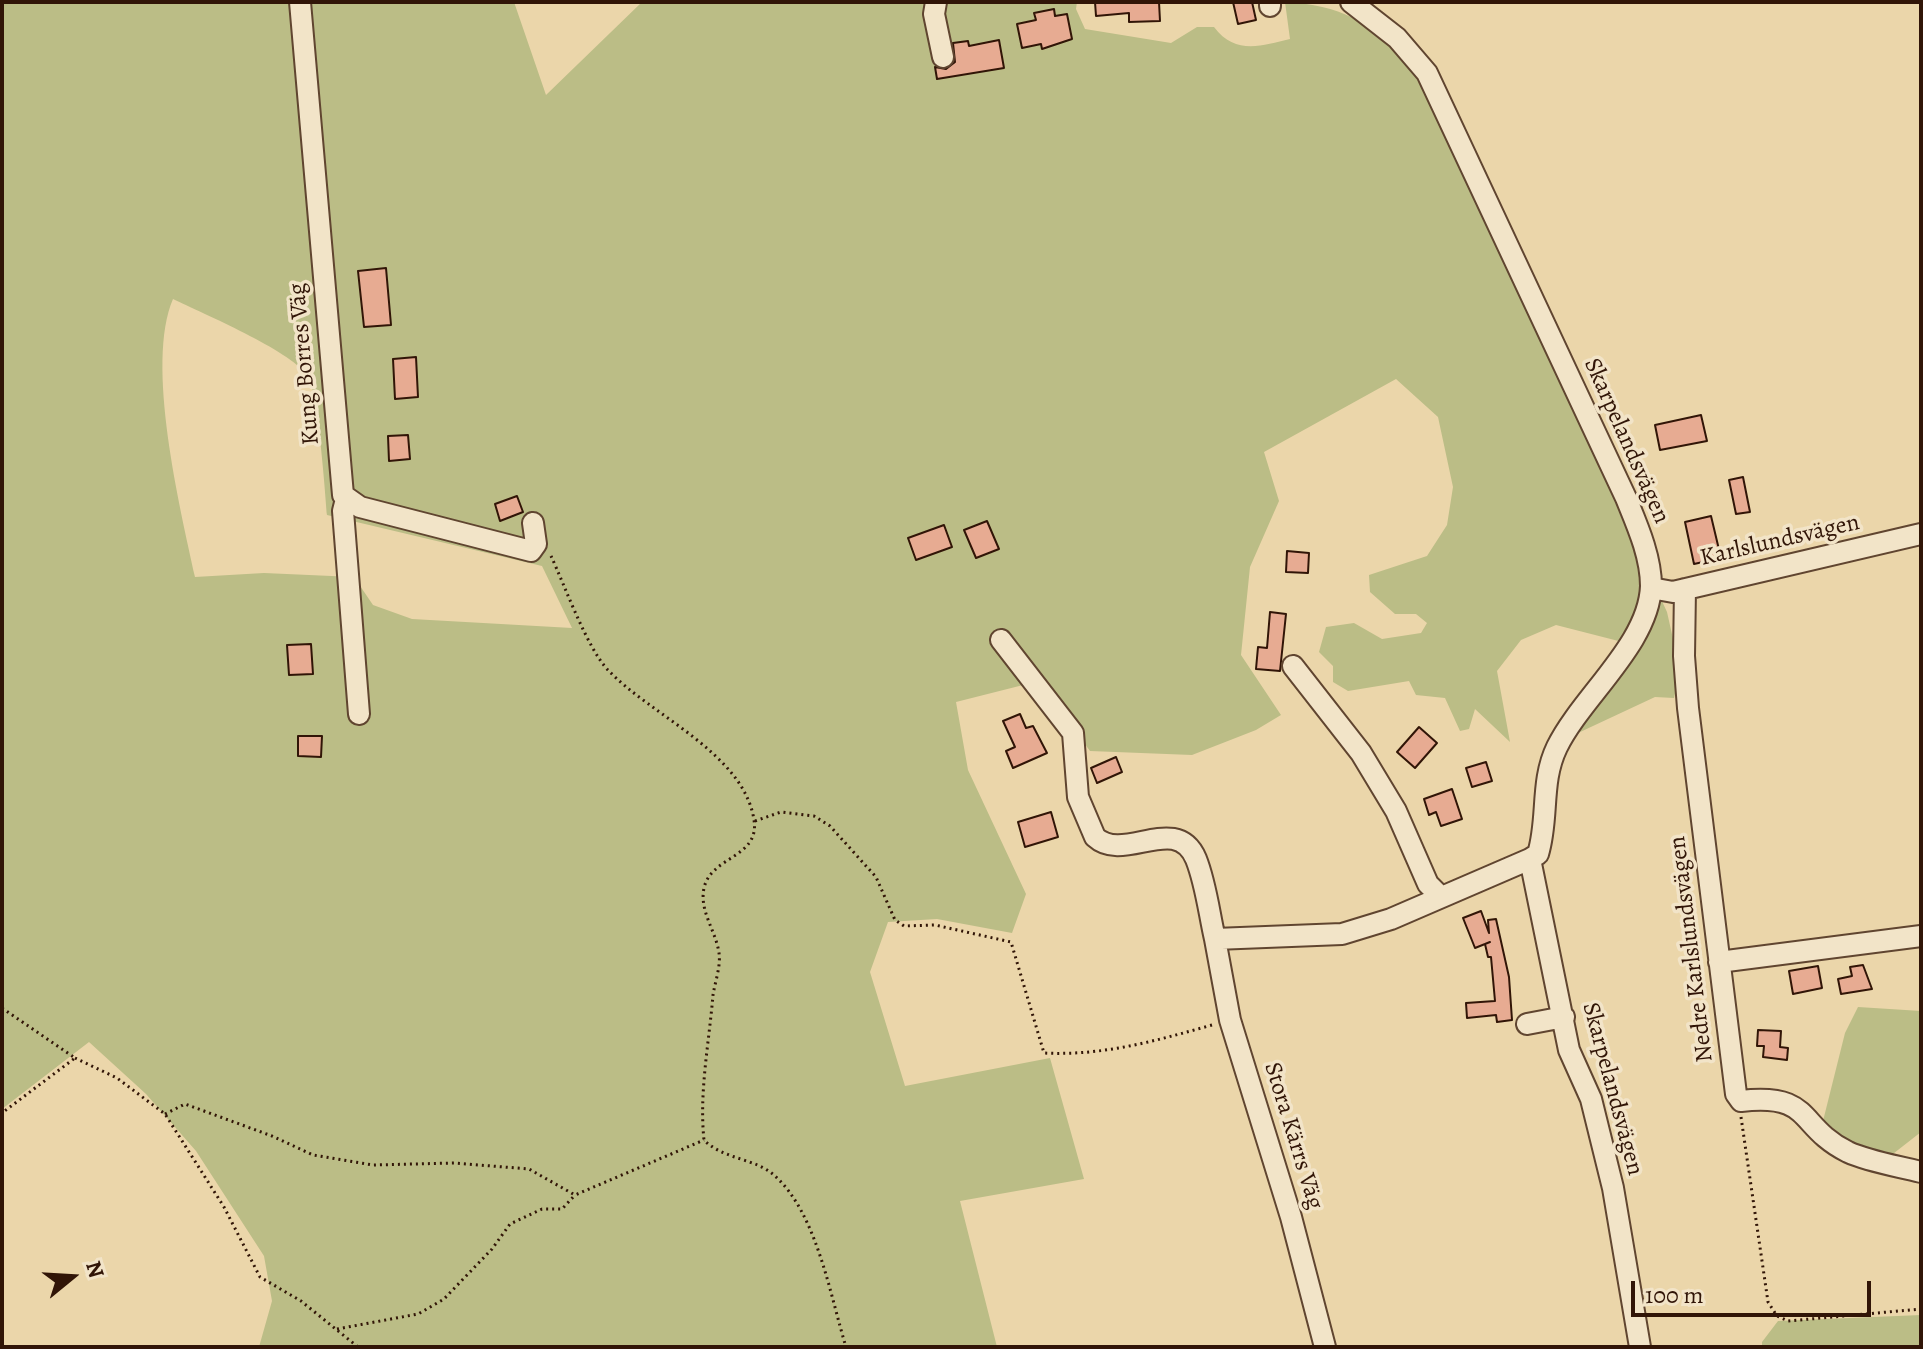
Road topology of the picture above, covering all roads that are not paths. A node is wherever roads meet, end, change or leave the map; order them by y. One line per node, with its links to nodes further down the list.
1 (300, 2): 5 (street, Kung Borres Väg)
2 (936, 2): 4 (street)
3 (1351, 2): 8 (street, Skarpelandsvägen)
4 (943, 57)
5 (346, 499): 6 (street); 12 (street, Kung Borres Väg)
6 (533, 523)
7 (1921, 534): 9 (street, Karlslundsvägen)
8 (1651, 588): 9 (street, Karlslundsvägen); 13 (street, Skarpelandsvägen)
9 (1685, 589): 17 (street, Nedre Karlslundsvägen)
10 (1001, 640): 16 (street, Stora Kärrs Väg)
11 (1293, 666): 14 (street)
12 (359, 714)
13 (1530, 859): 14 (street); 18 (street, Skarpelandsvägen)
14 (1440, 896): 16 (street)
15 (1921, 936): 17 (street)
16 (1215, 939): 21 (street, Stora Kärrs Väg)
17 (1719, 962): 20 (street, Nedre Karlslundsvägen)
18 (1564, 1017): 19 (street); 22 (street, Skarpelandsvägen)
19 (1527, 1024)
20 (1921, 1172)
21 (1325, 1347)
22 (1640, 1347)

